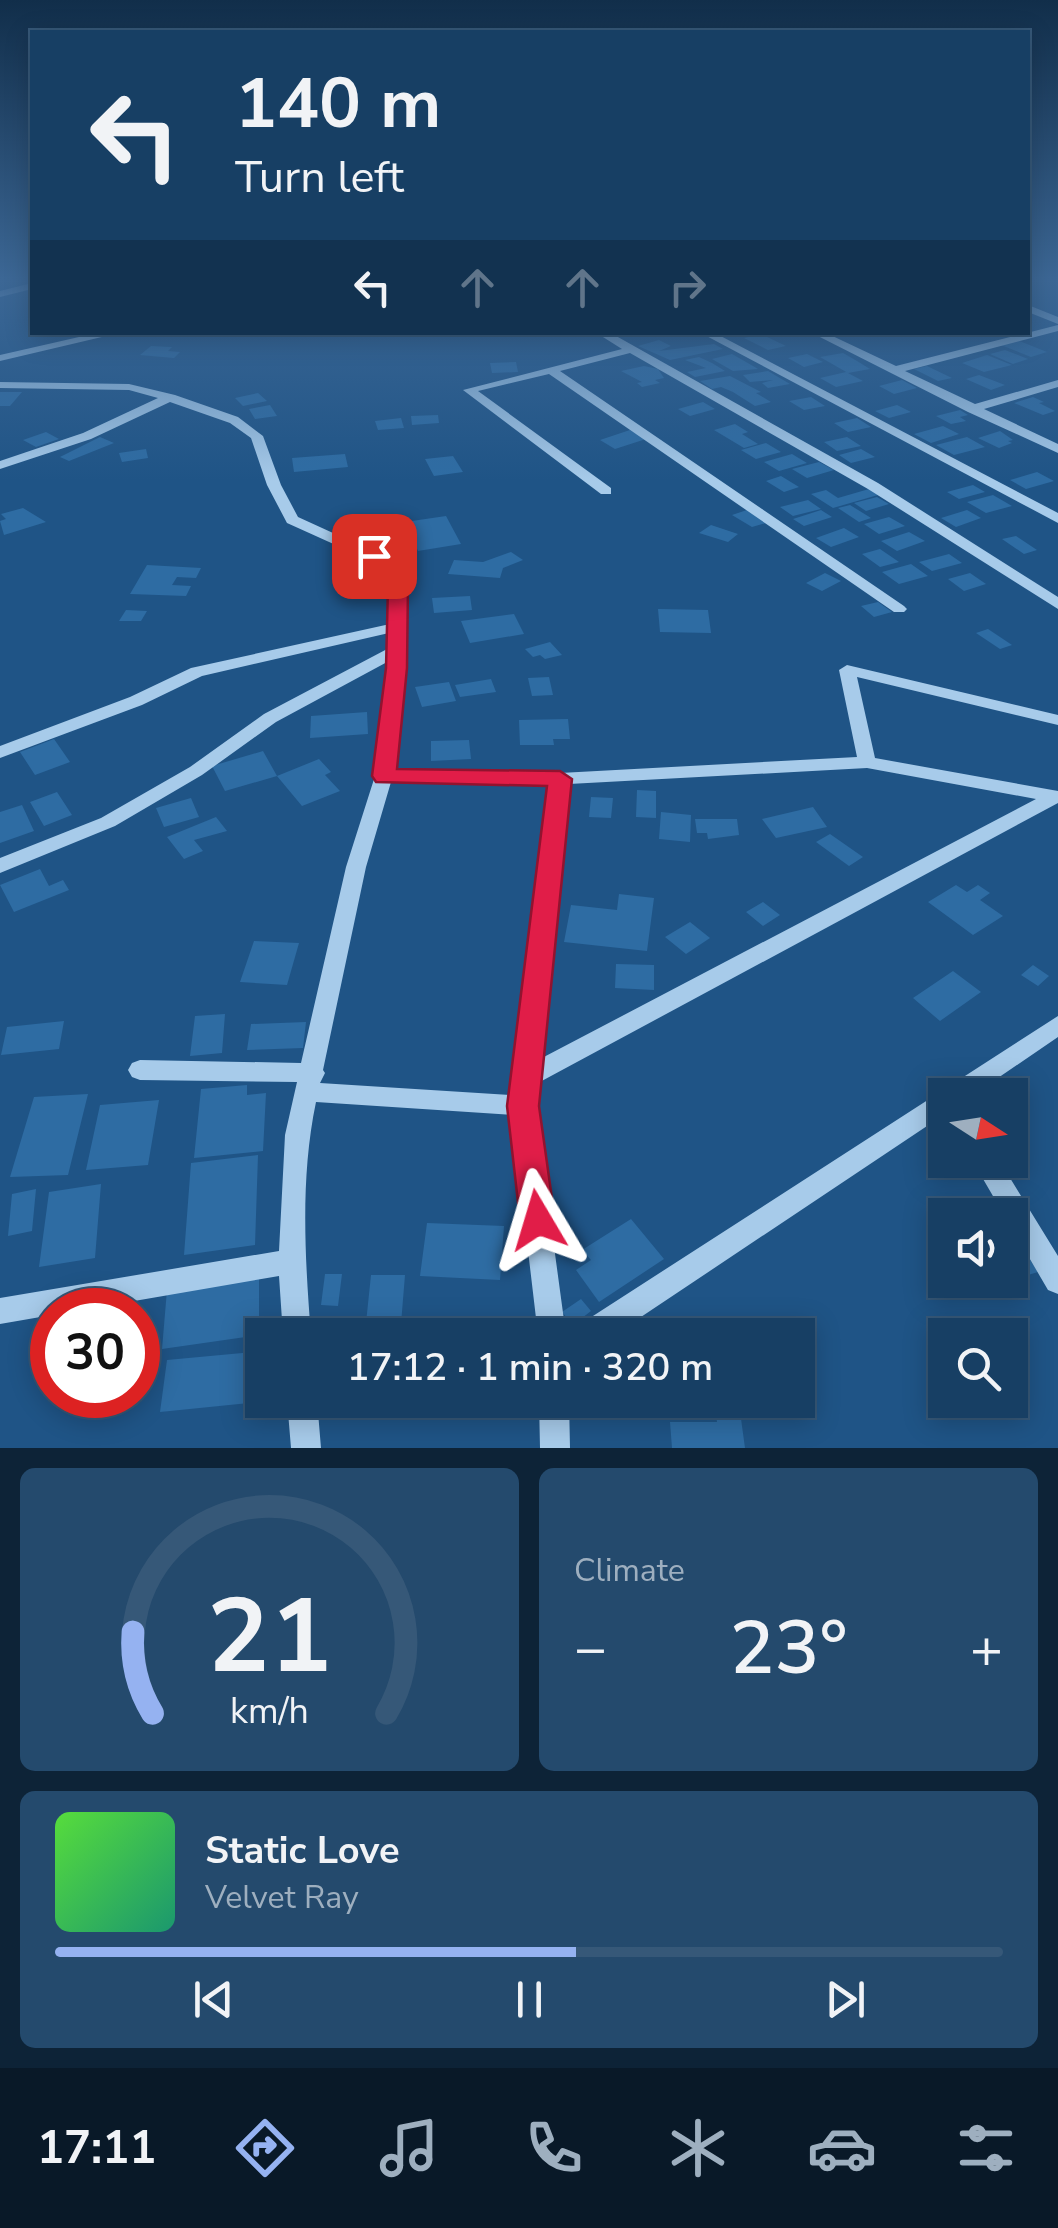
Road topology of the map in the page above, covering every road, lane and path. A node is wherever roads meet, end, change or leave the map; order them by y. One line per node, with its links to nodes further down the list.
1 (56, 346): 7 (street)
2 (623, 346): 6 (street)
3 (730, 346): 17 (street)
4 (842, 346): 9 (street)
5 (982, 346): 9 (street)
6 (630, 350): 8 (street); 18 (street)
7 (0, 358)
8 (551, 370): 16 (street); 19 (street)
9 (895, 370): 13 (street)
10 (1058, 383): 13 (street)
11 (0, 384): 12 (street)
12 (171, 397): 15 (street); 20 (street)
13 (972, 409): 14 (street)
14 (1056, 447)
15 (0, 464)
16 (606, 491)
17 (1058, 519)
18 (1058, 604)
19 (899, 609)
20 (397, 627): 21 (street); 23 (street)
21 (397, 650): 25 (street); 28 (street)
22 (1058, 720): 24 (street)
23 (0, 752)
24 (867, 762): 26 (street); 27 (street)
25 (384, 776): 26 (street); 33 (street)
26 (560, 779): 31 (street)
27 (1056, 797): 31 (street)
28 (0, 866)
29 (1058, 1024): 32 (street)
30 (140, 1070): 33 (street)
31 (526, 1078): 34 (street)
32 (979, 1078)
33 (310, 1082): 34 (street); 37 (street)
34 (523, 1106): 41 (street)
35 (928, 1112): 42 (street)
36 (996, 1178): 38 (street)
37 (292, 1261): 39 (street); 40 (street)
38 (1058, 1281)
39 (0, 1311)
40 (296, 1318)
41 (550, 1318)
42 (615, 1318)
43 (304, 1418): 45 (street)
44 (554, 1418): 46 (street)
45 (306, 1448)
46 (555, 1448)

